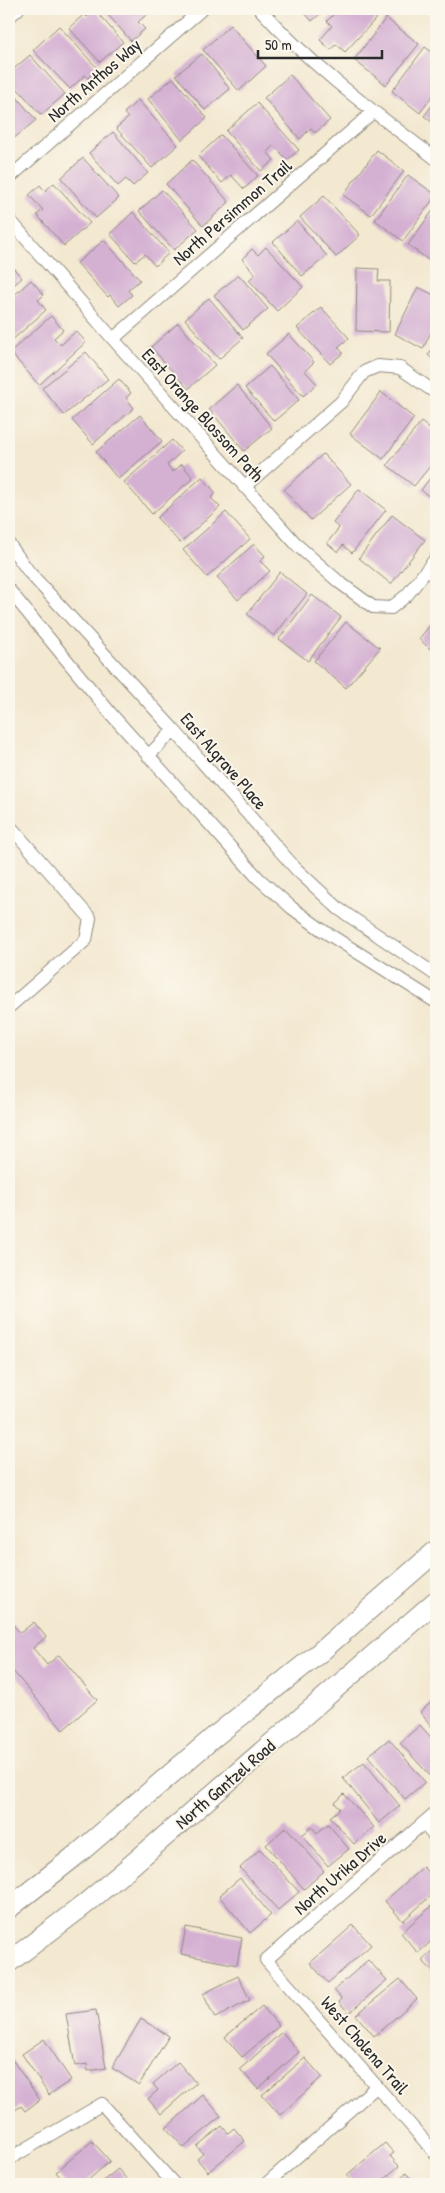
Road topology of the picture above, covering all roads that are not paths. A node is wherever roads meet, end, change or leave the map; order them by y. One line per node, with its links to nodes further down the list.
1 (18, 9): 4 (street)
2 (202, 9): 7 (street, North Anthos Way)
3 (260, 9): 5 (street)
4 (9, 17)
5 (373, 112): 6 (street); 9 (street, North Persimmon Trail)
6 (436, 159)
7 (9, 178)
8 (9, 219): 9 (street, East Orange Blossom Path)
9 (113, 339): 11 (street, East Orange Blossom Path)
10 (436, 393): 11 (street)
11 (244, 487): 13 (street, East Orange Blossom Path)
12 (9, 544): 15 (street, East Algrave Place)
13 (436, 558)
14 (9, 590): 16 (street)
15 (174, 730): 16 (street); 18 (street, East Algrave Place)
16 (148, 756): 19 (street)
17 (9, 825): 20 (street)
18 (436, 975)
19 (436, 1002)
20 (9, 1007)
21 (436, 1551): 26 (main road)
22 (436, 1601): 28 (main road, North Gantzel Road)
23 (436, 1812): 24 (street, North Urika Drive)
24 (423, 1823): 25 (street); 27 (street, North Urika Drive)
25 (436, 1838)
26 (9, 1908)
27 (266, 1960): 29 (street, West Cholena Trail)
28 (9, 1962)
29 (377, 2086): 30 (street, West Cholena Trail); 33 (street)
30 (436, 2154)
31 (9, 2158): 32 (street)
32 (174, 2184)
33 (266, 2184)

